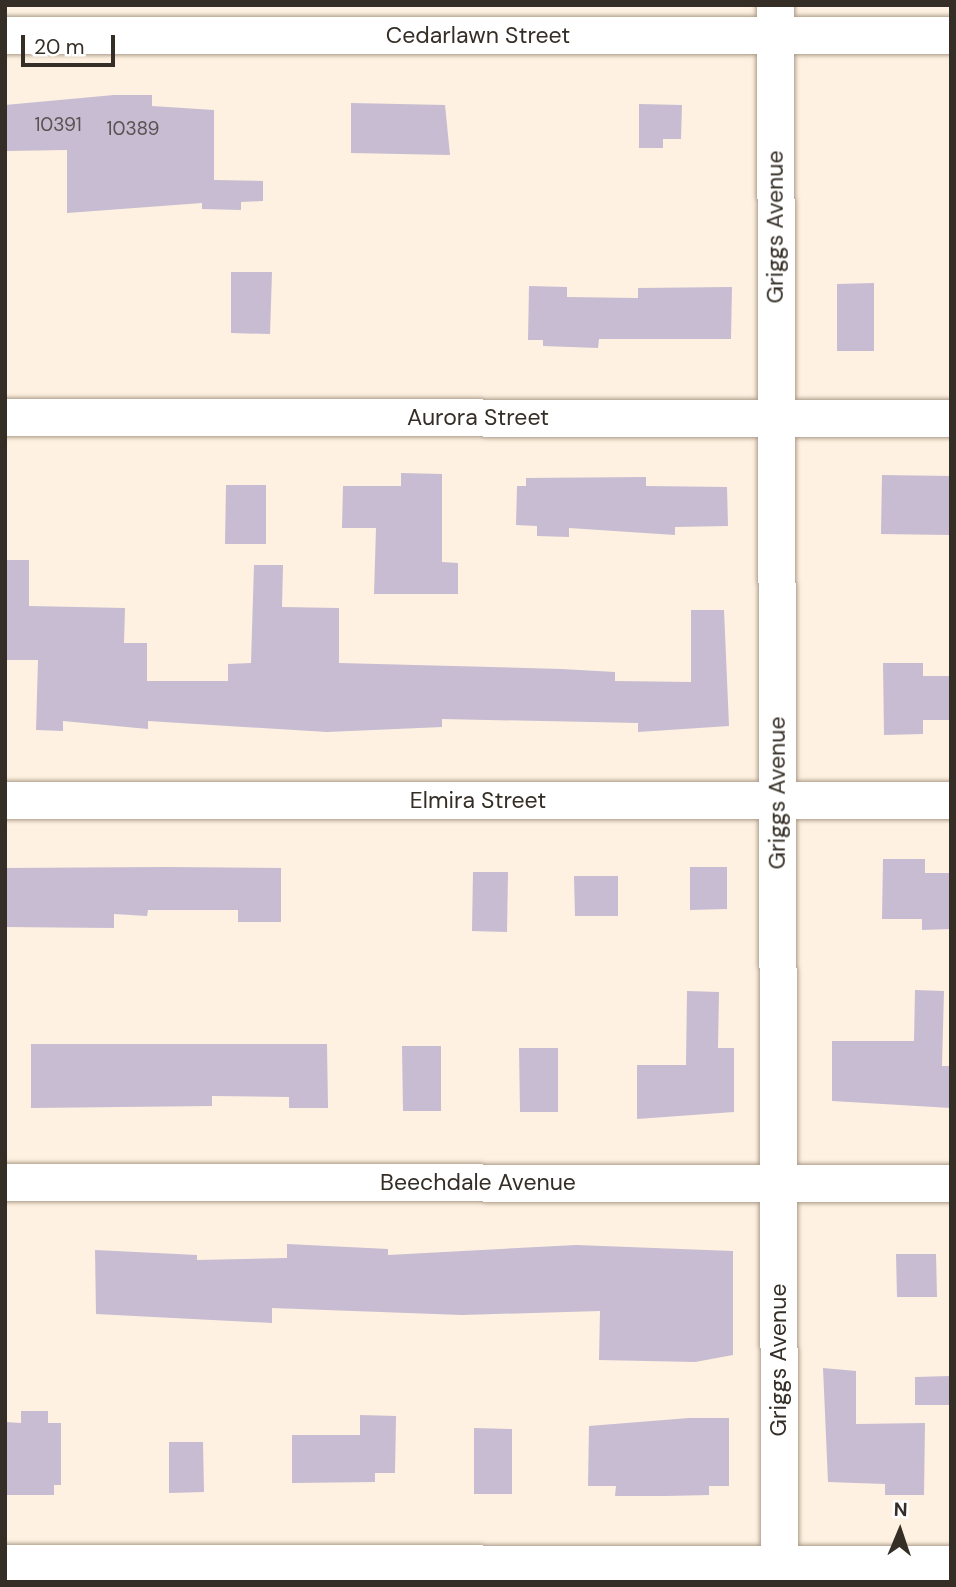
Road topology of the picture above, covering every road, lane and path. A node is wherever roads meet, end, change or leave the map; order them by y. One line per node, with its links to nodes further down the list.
1 (775, 20): 2 (street, Cedarlawn Street); 3 (street, Cedarlawn Street); 5 (street, Griggs Avenue)
2 (5, 35)
3 (951, 35)
4 (5, 417): 5 (street, Aurora Street)
5 (776, 418): 6 (street, Aurora Street); 8 (street, Griggs Avenue)
6 (951, 418)
7 (5, 800): 8 (street, Elmira Street)
8 (777, 800): 9 (street, Elmira Street); 11 (street, Griggs Avenue)
9 (951, 800)
10 (5, 1182): 11 (street, Beechdale Avenue)
11 (777, 1183): 12 (street, Beechdale Avenue); 15 (street, Griggs Avenue)
12 (951, 1183)
13 (5, 1563): 15 (street)
14 (951, 1564): 15 (street)
15 (779, 1573)

